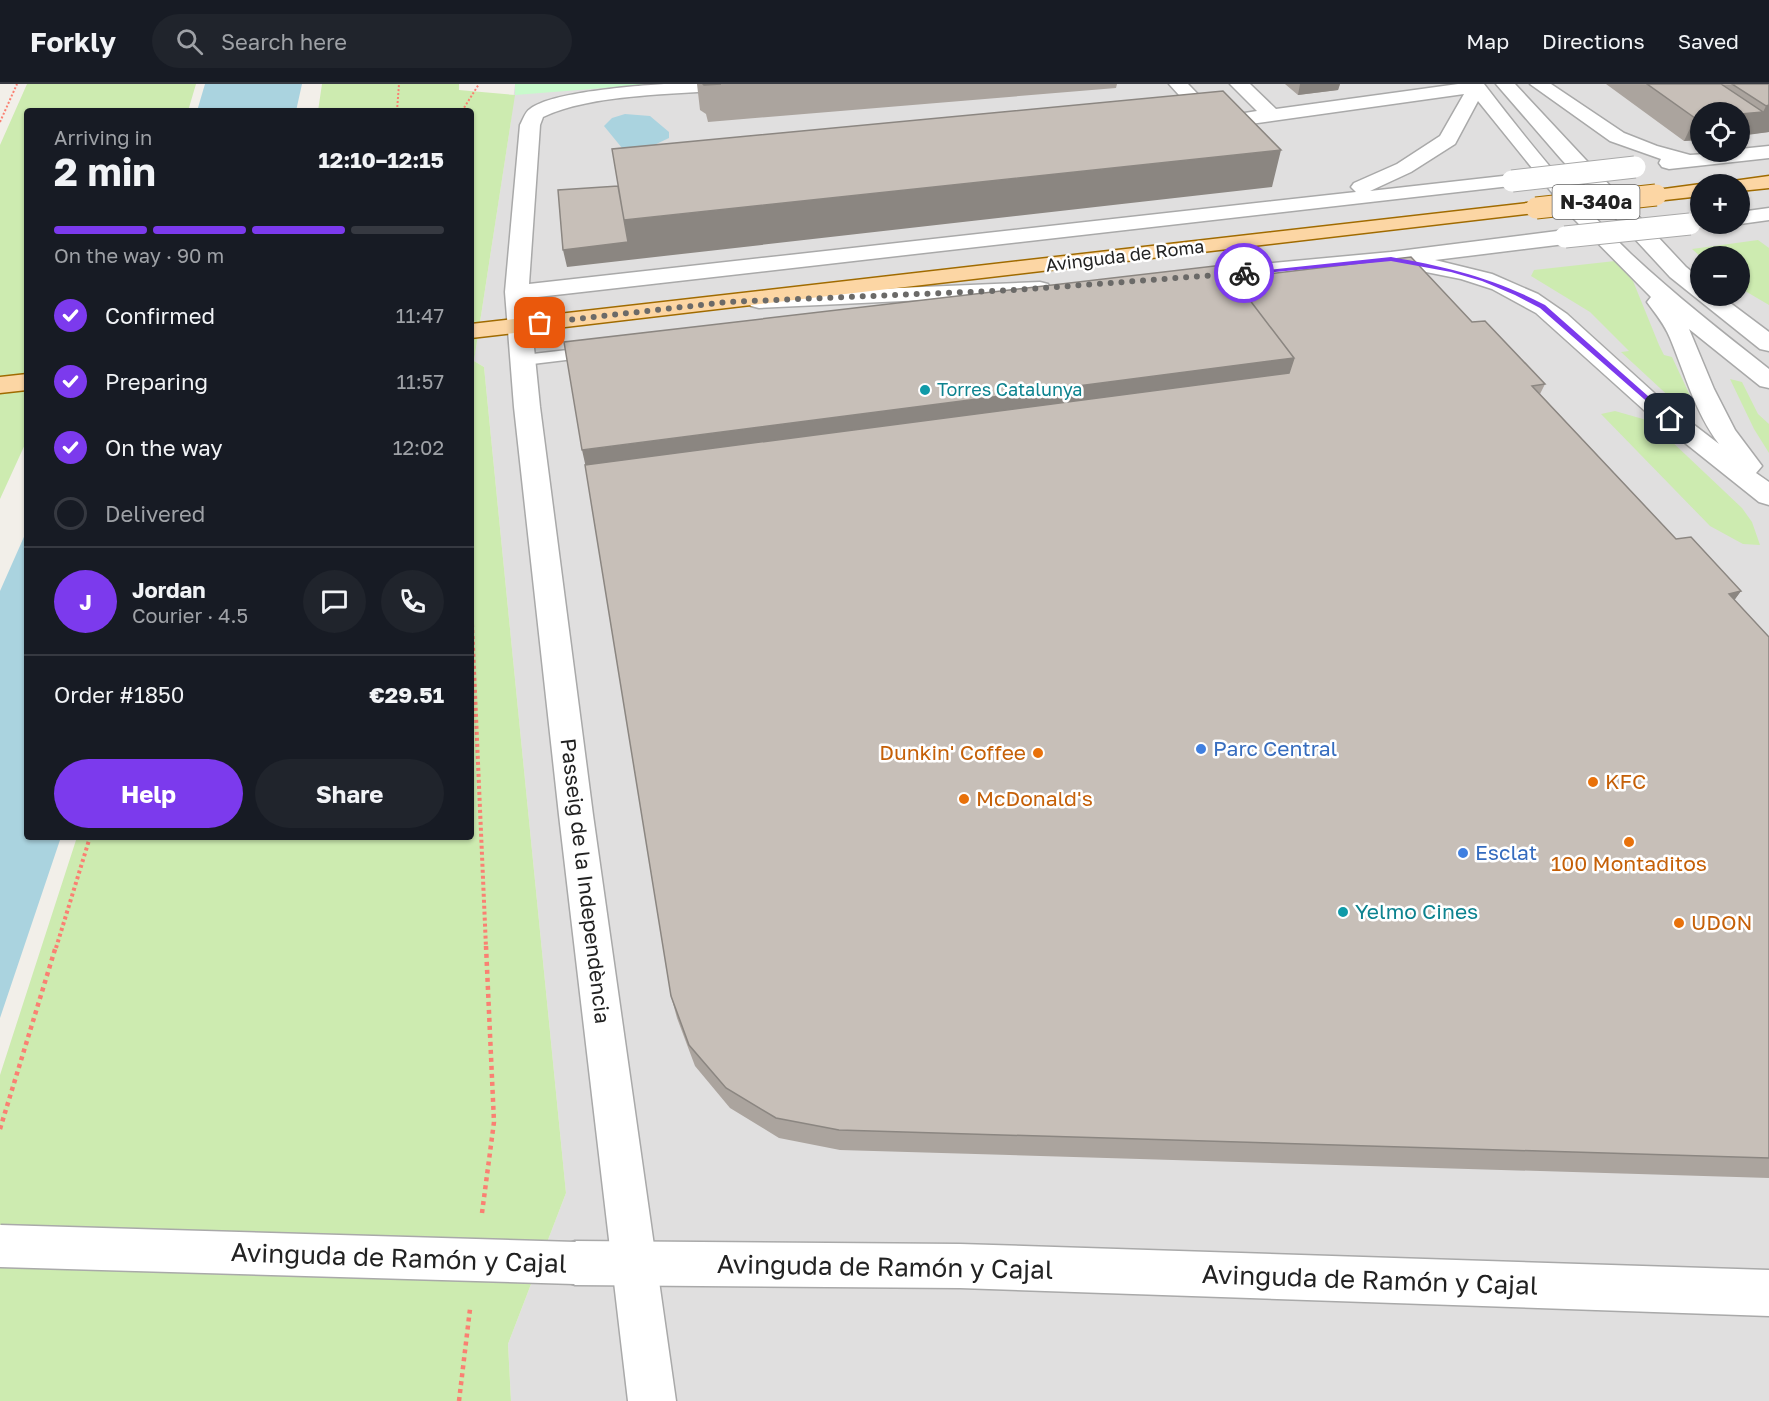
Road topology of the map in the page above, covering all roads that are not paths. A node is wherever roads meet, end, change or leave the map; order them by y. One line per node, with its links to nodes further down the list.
1 (731, 84): 21 (street, Passeig de la Independència)
2 (1178, 84): 7 (street)
3 (1239, 84): 7 (street)
4 (1505, 84): 19 (street)
5 (1539, 84): 10 (street)
6 (1476, 85): 7 (street); 14 (street, Avinguda de Roma); 18 (street)
7 (1273, 116)
8 (1769, 152): 9 (street, Avinguda de Roma)
9 (1750, 154)
10 (1690, 161): 14 (street, Avinguda de Roma, bridge)
11 (1769, 182): 12 (main road)
12 (1750, 184)
13 (1690, 191): 23 (main road, Avinguda de Roma / N-340a, bridge)
14 (1302, 203): 21 (street, Avinguda de Roma)
15 (1690, 224): 16 (street, Avinguda de Roma, bridge)
16 (1391, 259): 17 (street, Avinguda de Roma); 35 (street)
17 (1175, 278): 22 (lane)
18 (1646, 280): 32 (street); 35 (street)
19 (1690, 281)
20 (1063, 287): 23 (street, Avinguda de Roma)
21 (517, 292): 27 (street, Passeig de la Independència)
22 (1194, 297)
23 (727, 302): 27 (main road, Avinguda de Roma / N-340a)
24 (1721, 306): 29 (street)
25 (1741, 306): 26 (street)
26 (1769, 318)
27 (520, 325): 28 (main road, Avinguda de Roma / N-340a); 30 (street, Passeig de la Independència)
28 (474, 331)
29 (1769, 344)
30 (524, 360): 31 (lane); 37 (street, Passeig de la Independència)
31 (591, 380)
32 (1769, 381)
33 (24, 382): 34 (main road)
34 (0, 385)
35 (1769, 495)
36 (0, 1246): 37 (street, Avinguda de Ramón y Cajal, bridge)
37 (636, 1264): 38 (street, Avinguda de Ramón y Cajal); 39 (street, Passeig de la Independència)
38 (1769, 1293)
39 (652, 1401)

